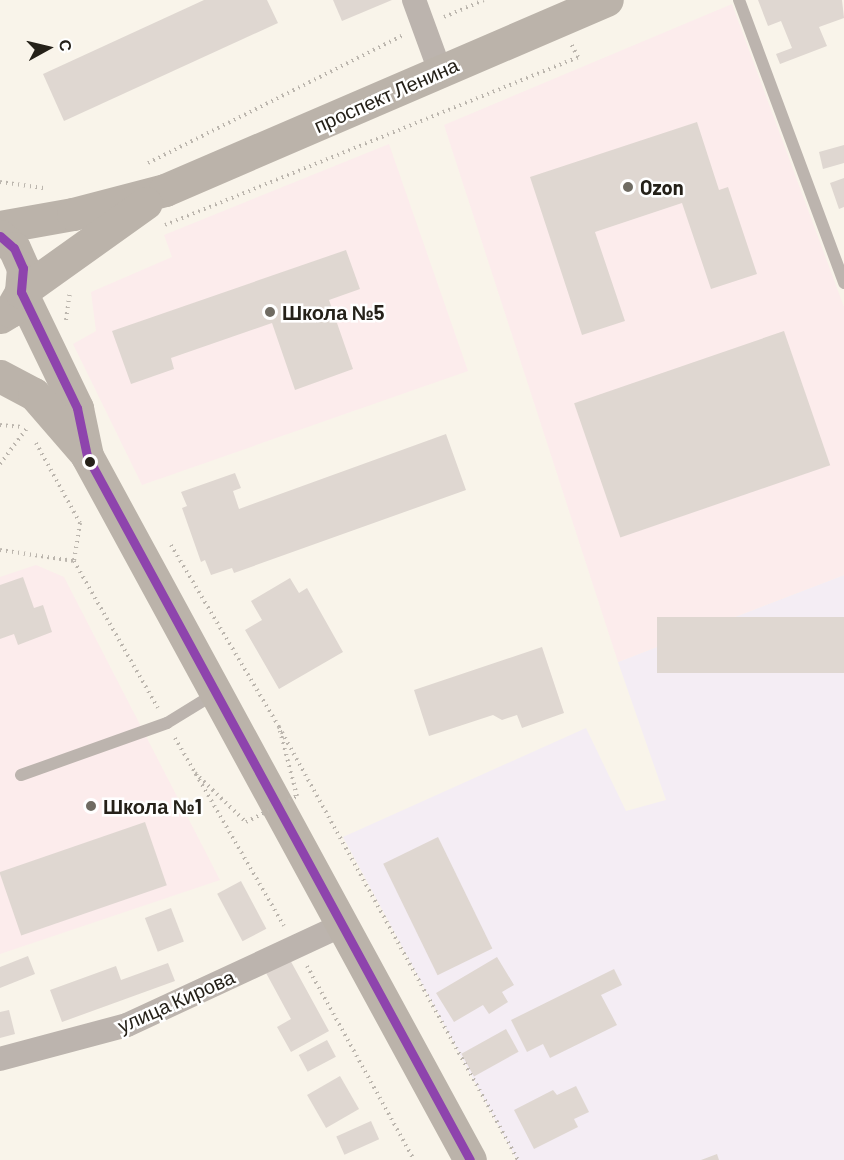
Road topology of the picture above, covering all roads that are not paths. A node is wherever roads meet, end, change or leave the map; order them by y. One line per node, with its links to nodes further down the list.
1 (414, 0): 4 (street)
2 (607, 0): 4 (main road, проспект Ленина)
3 (739, 0): 9 (lane)
4 (440, 71): 5 (main road, проспект Ленина)
5 (155, 177): 6 (main road); 8 (main road)
6 (0, 227)
7 (0, 236): 10 (main road)
8 (68, 274): 10 (main road); 12 (main road)
9 (844, 283)
10 (21, 292): 11 (main road); 12 (main road)
11 (0, 317)
12 (59, 338): 14 (main road)
13 (0, 376): 14 (main road)
14 (87, 456): 15 (main road)
15 (217, 693): 16 (lane); 17 (main road)
16 (21, 775)
17 (345, 924): 18 (street, улица Кирова); 19 (main road)
18 (0, 1059)
19 (470, 1160)

